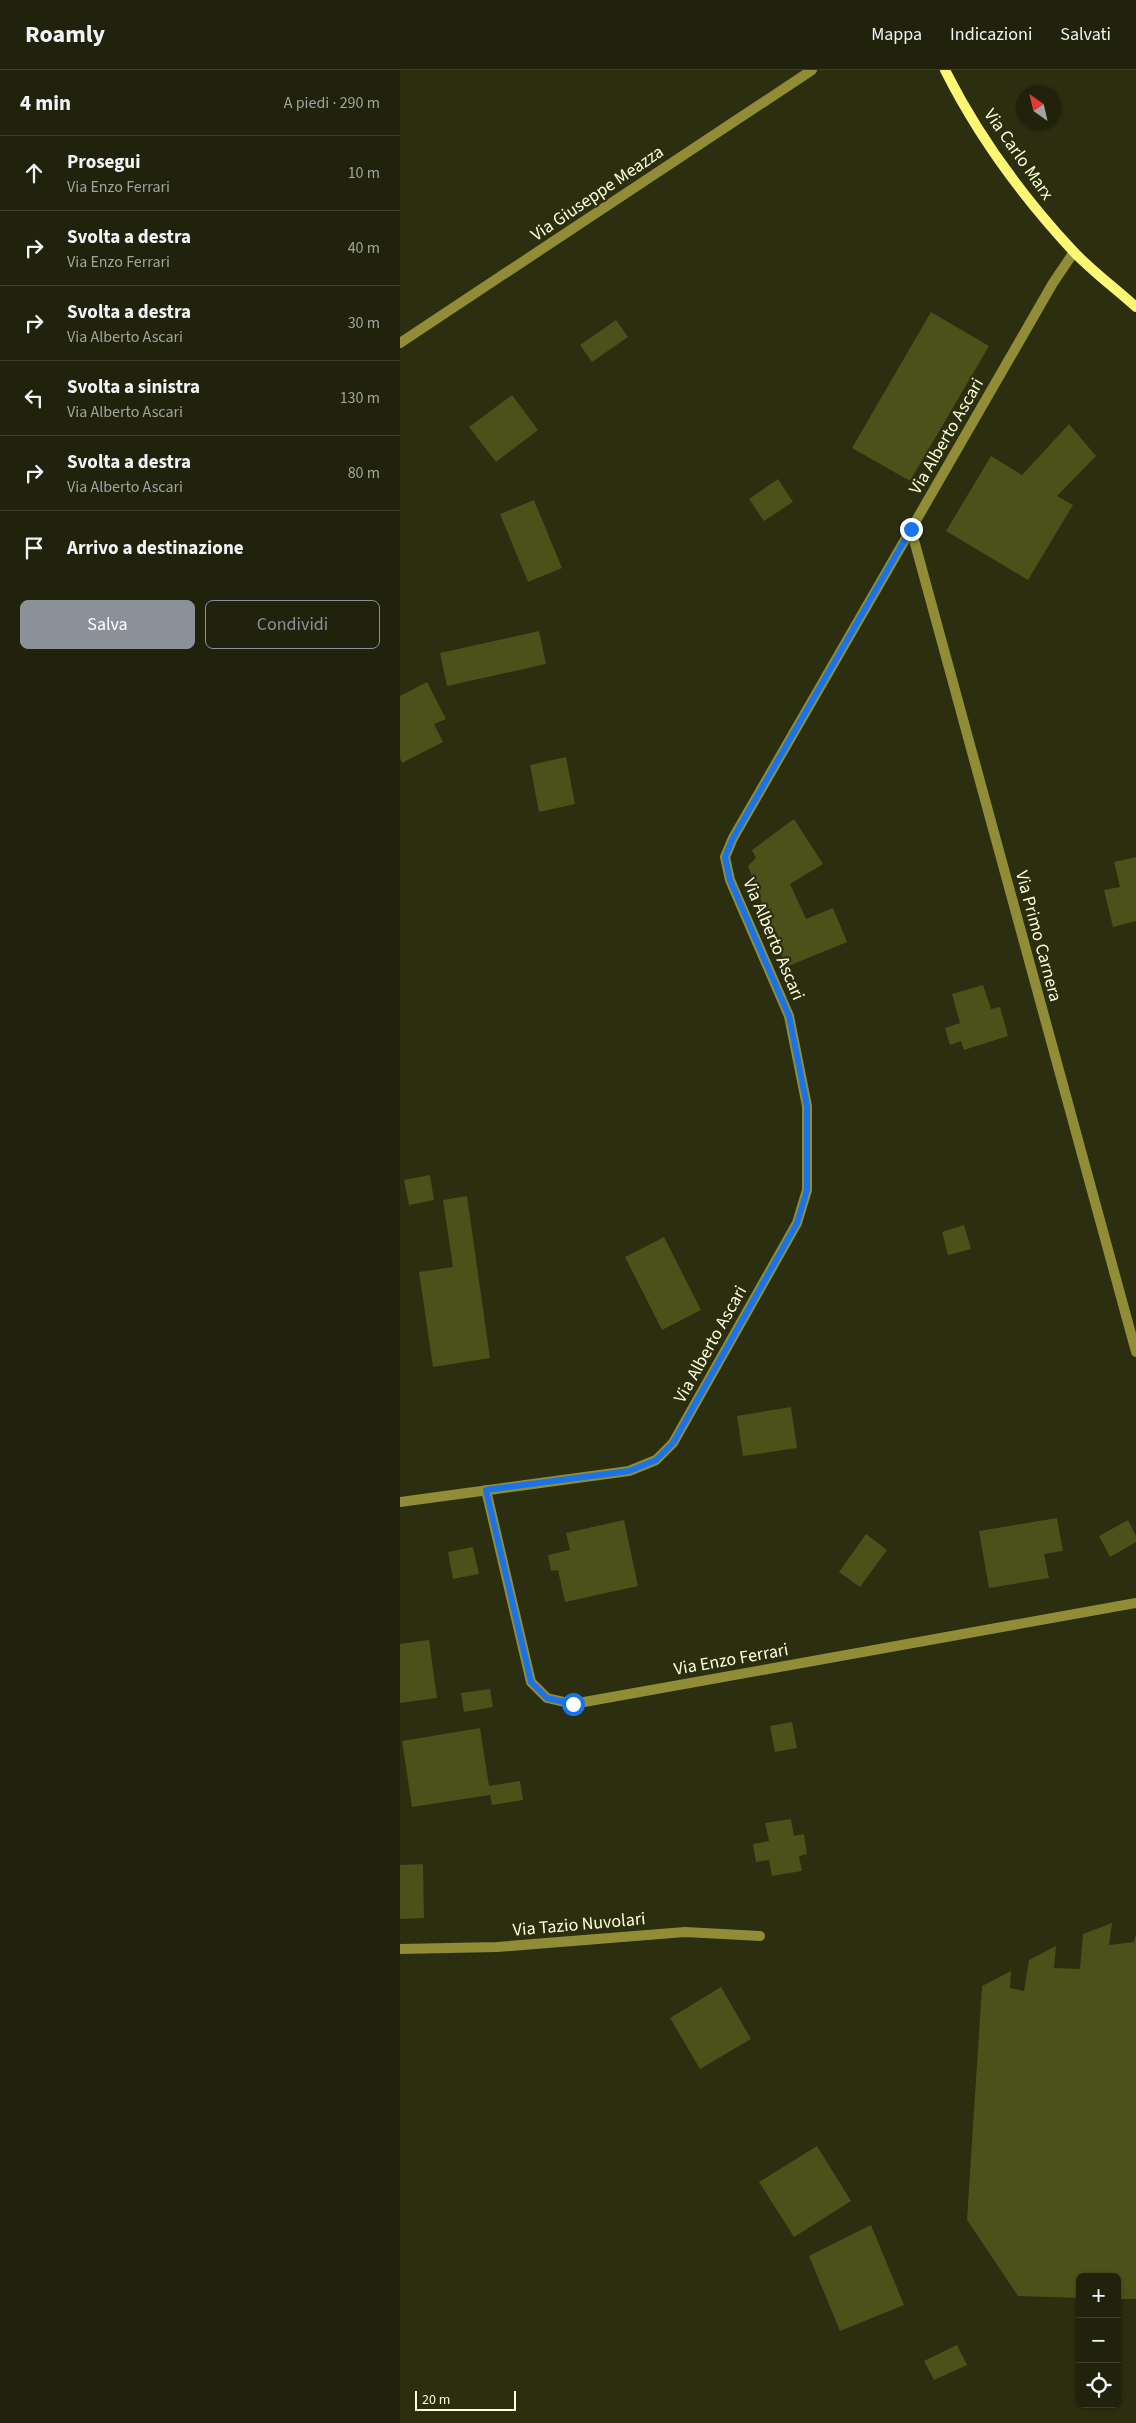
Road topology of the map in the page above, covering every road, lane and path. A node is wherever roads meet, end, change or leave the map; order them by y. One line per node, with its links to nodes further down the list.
1 (812, 70): 5 (street, Via Giuseppe Meazza)
2 (945, 70): 3 (main road, Via Carlo Marx)
3 (1074, 252): 4 (main road, Via Carlo Marx); 6 (street, Via Alberto Ascari)
4 (1136, 307)
5 (400, 343)
6 (911, 529): 7 (street, Via Primo Carnera); 8 (street, Via Alberto Ascari)
7 (1136, 1352)
8 (486, 1490): 9 (street, Via Alberto Ascari); 10 (street, Via Enzo Ferrari)
9 (400, 1502)
10 (1136, 1603)
11 (760, 1936): 12 (street, Via Tazio Nuvolari)
12 (400, 1949)

